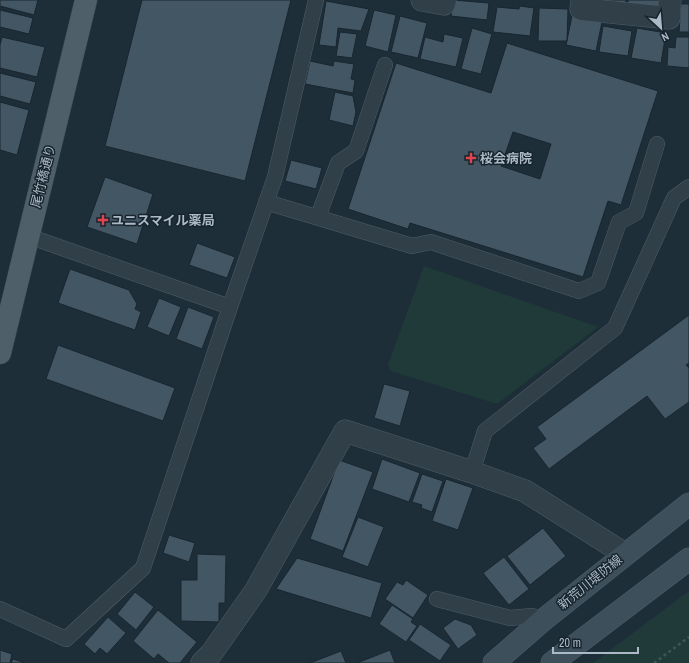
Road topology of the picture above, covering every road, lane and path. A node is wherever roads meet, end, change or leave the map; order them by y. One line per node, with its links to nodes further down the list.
1 (86, 0): 12 (main road, 尾竹橋通り)
2 (316, 0): 10 (lane)
3 (422, 0): 4 (street)
4 (445, 0)
5 (582, 0): 6 (street)
6 (670, 0)
7 (385, 65): 11 (lane)
8 (657, 144): 11 (lane)
9 (689, 187): 15 (lane)
10 (266, 202): 11 (lane); 13 (lane)
11 (318, 217)
12 (28, 236): 13 (lane); 14 (main road, 尾竹橋通り)
13 (230, 307): 20 (lane)
14 (0, 353)
15 (472, 472): 17 (street); 23 (street)
16 (689, 504): 17 (main road, 新荒川堤防線)
17 (625, 554): 21 (main road, 新荒川堤防線)
18 (689, 559): 25 (main road)
19 (437, 599): 21 (lane)
20 (0, 609)
21 (542, 621): 24 (main road, 新荒川堤防線)
22 (689, 637): 26 (path)
23 (202, 663)
24 (494, 663)
25 (552, 663)
26 (654, 663)

